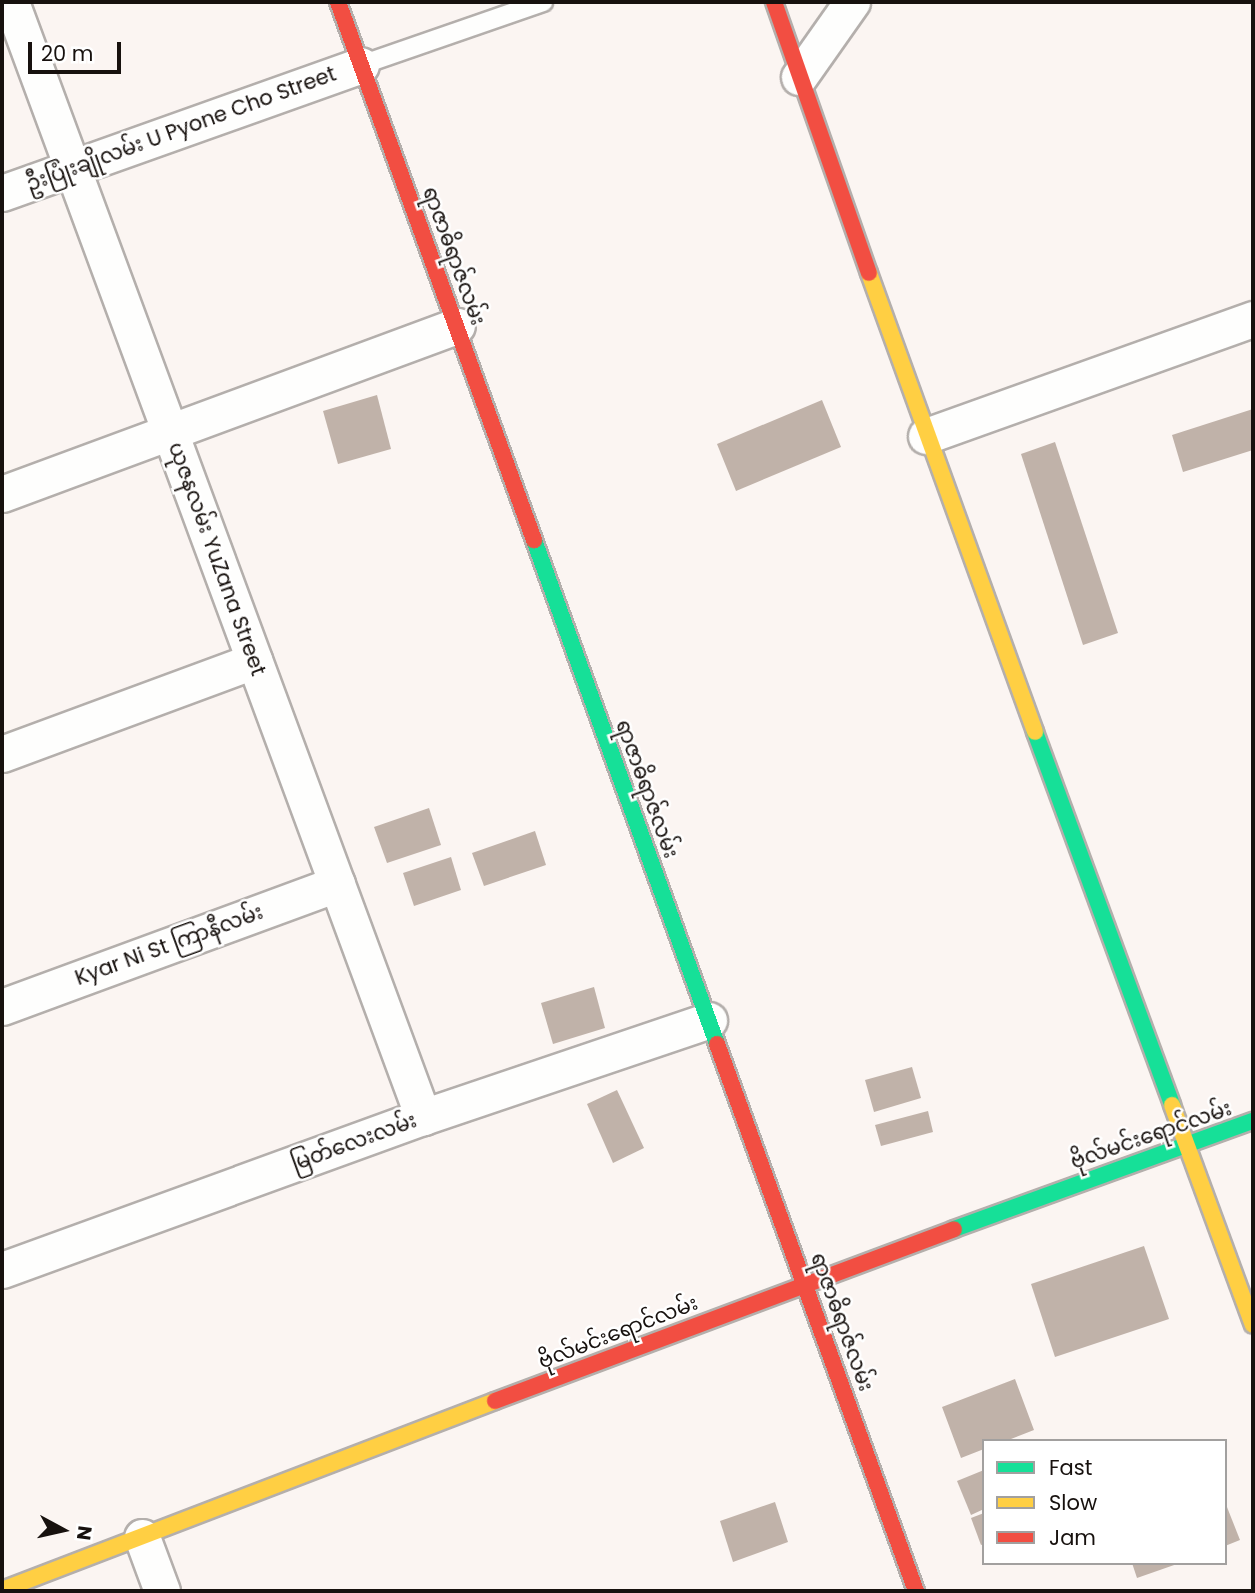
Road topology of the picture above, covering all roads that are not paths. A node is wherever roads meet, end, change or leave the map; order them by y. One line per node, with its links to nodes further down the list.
1 (11, 2): 8 (street, ယုဇနလမ်း YuZana Street)
2 (338, 2): 6 (street, ရာဇာဓိရာဇ်လမ်း)
3 (544, 2): 6 (lane)
4 (774, 2): 7 (street)
5 (852, 2): 7 (street)
6 (361, 65): 8 (street, ဦးပြုံးချိုလမ်း U Pyone Cho Street); 11 (street, ရာဇာဓိရာဇ်လမ်း)
7 (799, 77): 13 (street)
8 (72, 167): 9 (street, ဦးပြုံးချိုလမ်း U Pyone Cho Street); 12 (street, ယုဇနလမ်း YuZana Street)
9 (2, 193)
10 (1253, 319): 13 (street)
11 (457, 326): 12 (street); 19 (street, ရာဇာဓိရာဇ်လမ်း)
12 (170, 432): 14 (street); 15 (street, ယုဇနလမ်း YuZana Street)
13 (926, 436): 22 (street)
14 (2, 494)
15 (254, 661): 16 (street); 17 (street, ယုဇနလမ်း YuZana Street)
16 (2, 754)
17 (337, 884): 18 (street, Kyar Ni St ကြာနီလမ်း); 20 (street, ယုဇနလမ်း YuZana Street)
18 (2, 1007)
19 (709, 1020): 20 (street, မြတ်လေးလမ်း); 24 (street, ရာဇာဓိရာဇ်လမ်း)
20 (423, 1116): 23 (street, မြတ်လေးလမ်း)
21 (1253, 1121): 22 (street, ဗိုလ်မင်းရောင်လမ်း)
22 (1186, 1145): 24 (street, ဗိုလ်မင်းရောင်လမ်း); 25 (street)
23 (2, 1270)
24 (806, 1282): 26 (street, ဗိုလ်မင်းရောင်လမ်း); 29 (street, ရာဇာဓိရာဇ်လမ်း)
25 (1253, 1325)
26 (142, 1536): 27 (street, ဗိုလ်မင်းရောင်လမ်း); 28 (street)
27 (3, 1586)
28 (162, 1591)
29 (916, 1591)

